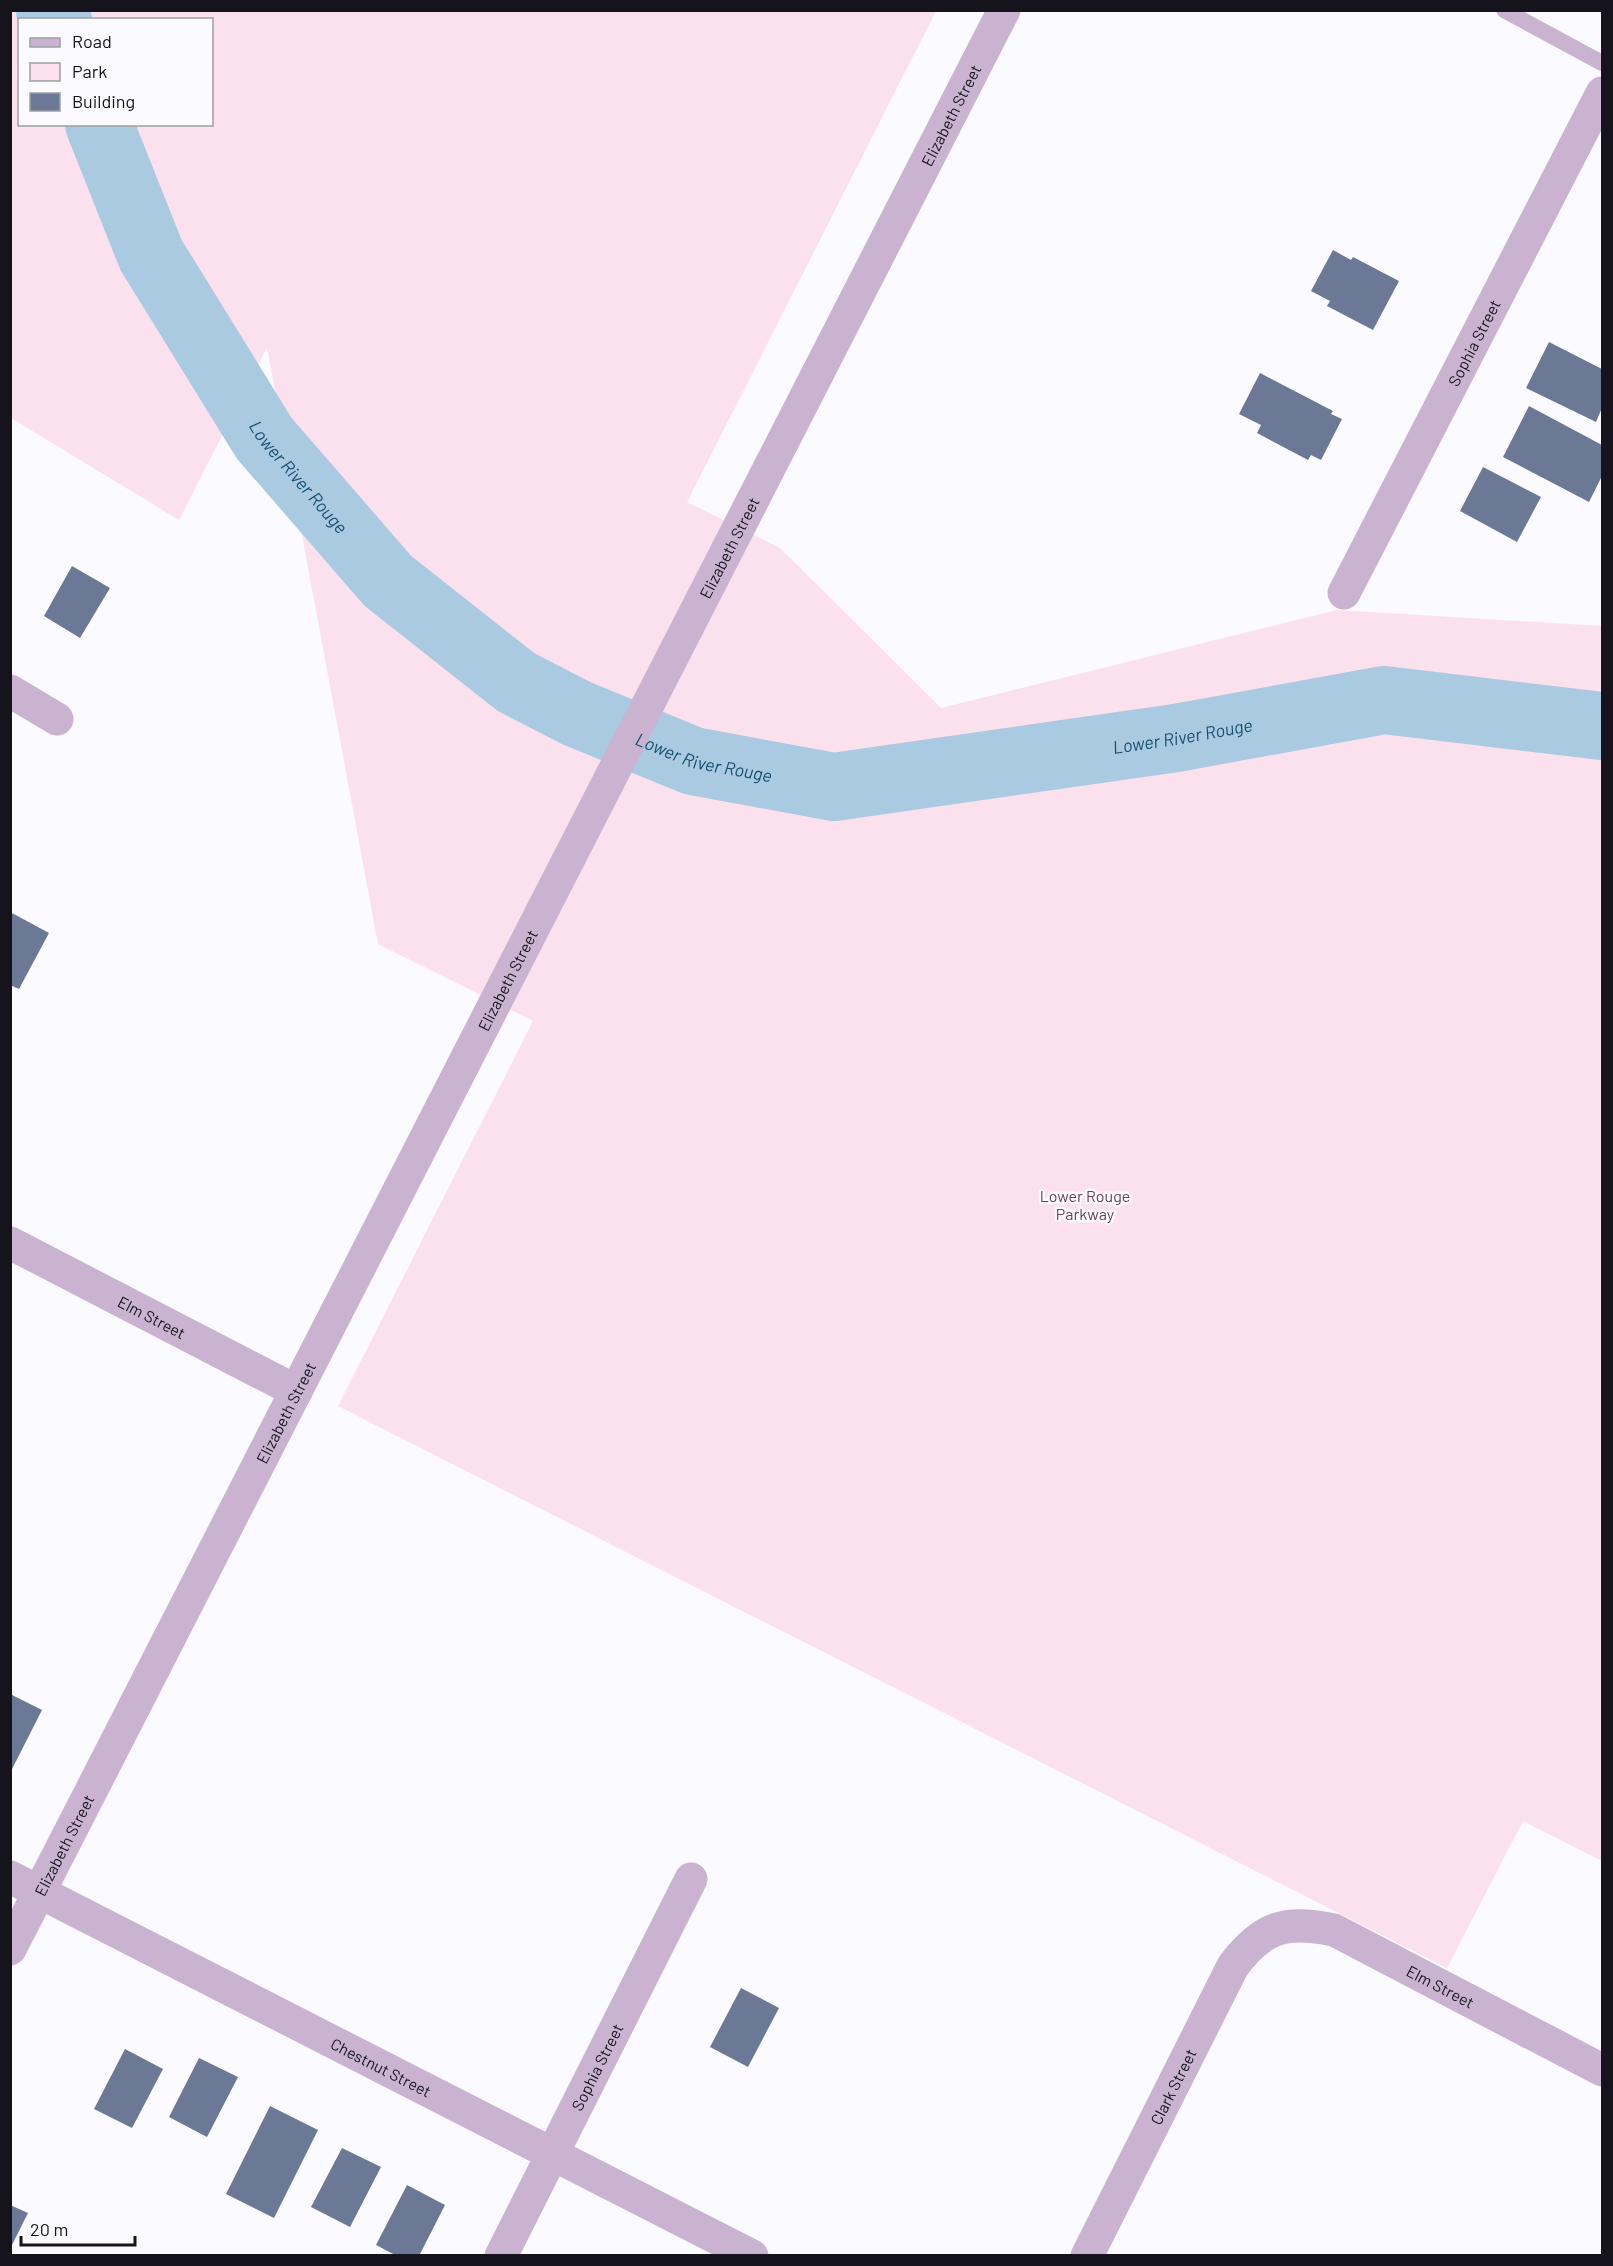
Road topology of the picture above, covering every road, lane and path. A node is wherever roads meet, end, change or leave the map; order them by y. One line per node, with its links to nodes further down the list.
1 (1004, 10): 9 (street, Elizabeth Street)
2 (1504, 10): 3 (lane)
3 (1602, 63)
4 (1602, 93): 5 (street, Sophia Street)
5 (1344, 593)
6 (10, 692): 7 (street)
7 (57, 719)
8 (10, 1243): 9 (street, Elm Street)
9 (296, 1391): 12 (street, Elizabeth Street)
10 (10, 1877): 12 (street, Chestnut Street)
11 (691, 1880): 16 (street, Sophia Street)
12 (39, 1892): 14 (street, Elizabeth Street); 16 (street, Chestnut Street)
13 (1275, 1929): 15 (street, Elm Street); 19 (street, Clark Street)
14 (10, 1949)
15 (1602, 2070)
16 (553, 2153): 17 (street, Sophia Street); 18 (street, Chestnut Street)
17 (501, 2256)
18 (752, 2256)
19 (1088, 2256)

